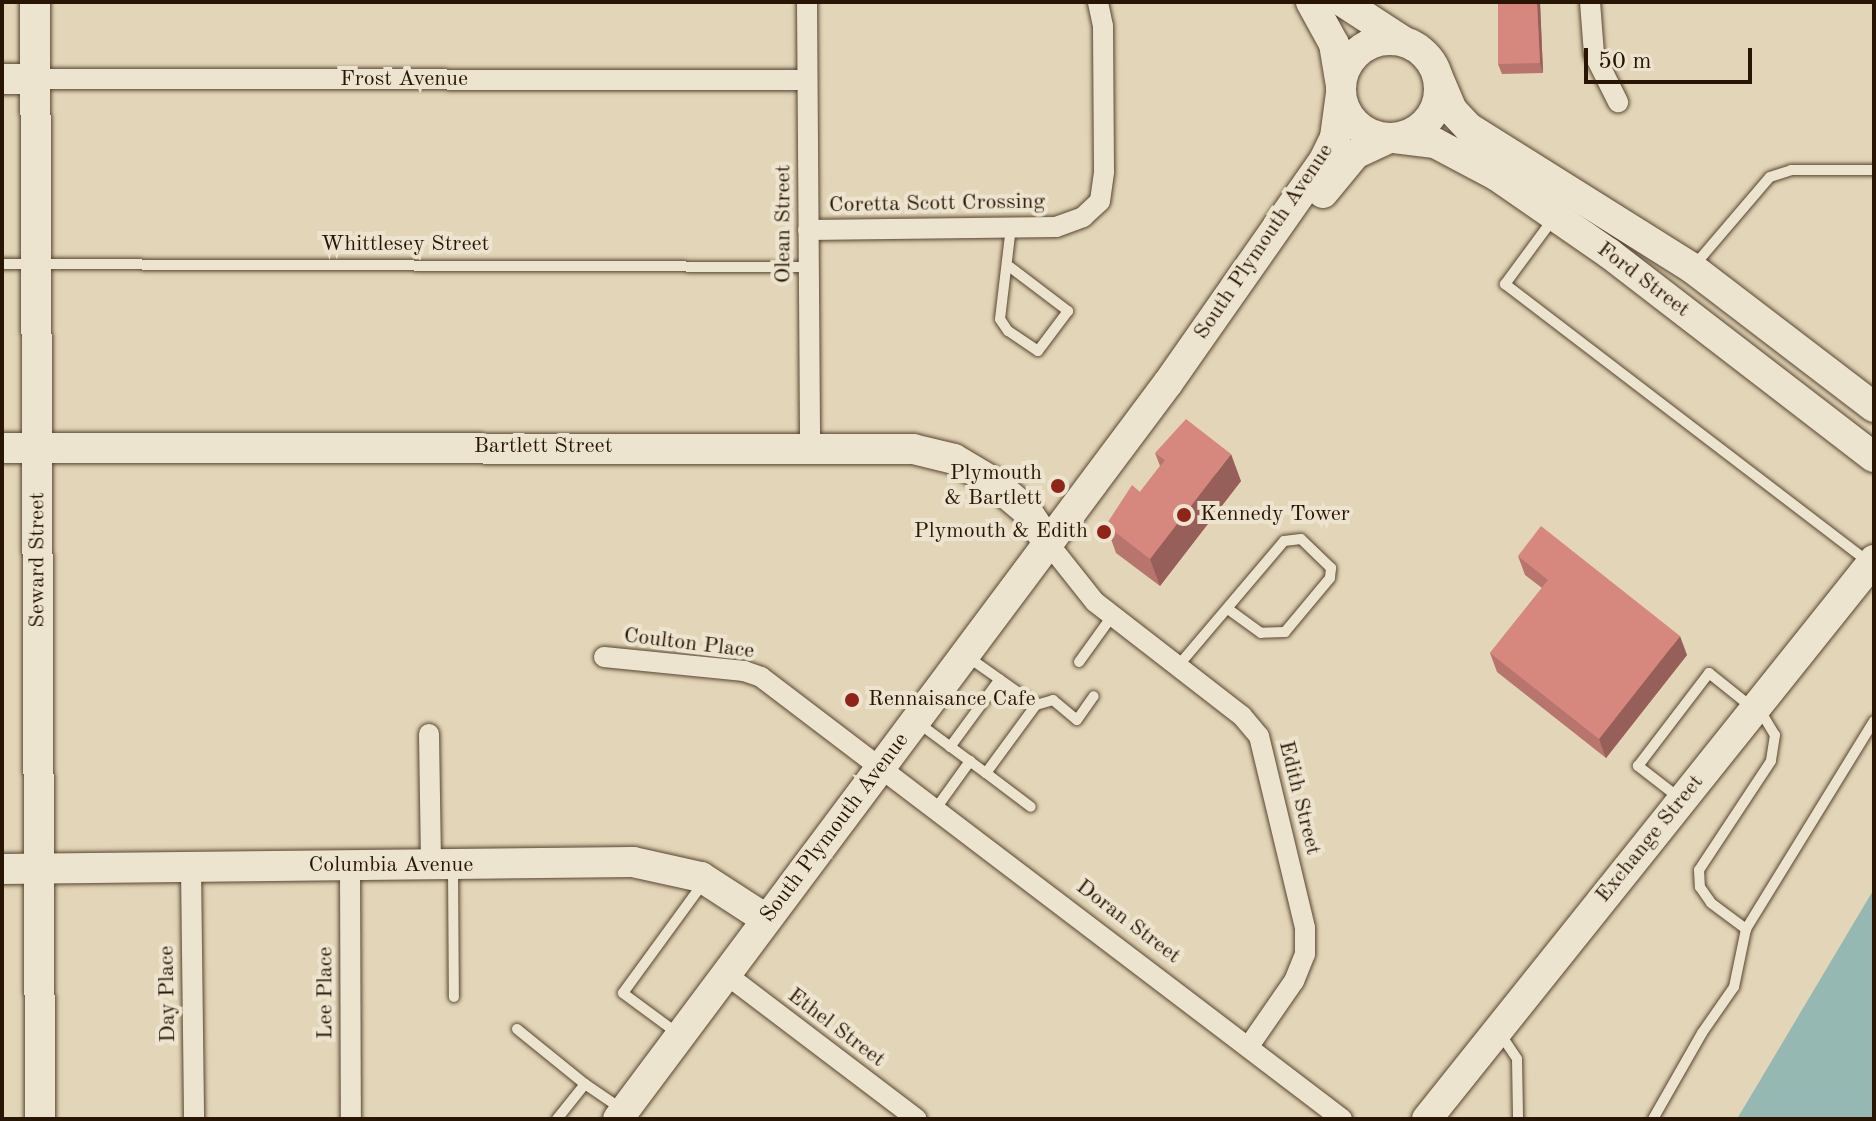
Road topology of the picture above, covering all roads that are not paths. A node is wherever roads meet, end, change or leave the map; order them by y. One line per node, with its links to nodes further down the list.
1 (35, 2): 10 (street, Seward Street)
2 (807, 2): 11 (street, Olean Street)
3 (1098, 2): 17 (street, Coretta Scott Crossing)
4 (1311, 2): 12 (street)
5 (1343, 2): 7 (street)
6 (1590, 2): 13 (street)
7 (1412, 45): 8 (street); 12 (street)
8 (1438, 77): 14 (street); 23 (street, Ford Street)
9 (2, 79): 10 (street, Frost Avenue)
10 (35, 79): 11 (street, Frost Avenue); 20 (street, Seward Street)
11 (807, 80): 18 (street, Olean Street)
12 (1341, 90): 14 (street); 24 (street, South Plymouth Avenue)
13 (1618, 102)
14 (1392, 138): 16 (street, Ford Street); 24 (street, South Plymouth Avenue)
15 (1874, 170): 23 (lane)
16 (1556, 216): 29 (street, Ford Street); 31 (lane)
17 (1011, 227): 18 (street, Coretta Scott Crossing); 22 (lane)
18 (808, 230): 21 (street, Olean Street)
19 (2, 264): 20 (lane, Whittlesey Street)
20 (36, 264): 21 (lane, Whittlesey Street); 28 (street, Seward Street)
21 (808, 267): 26 (street, Olean Street)
22 (1010, 267): 22 (lane)
23 (1692, 268): 25 (street, Ford Street)
24 (1168, 383): 30 (street, South Plymouth Avenue)
25 (1874, 407)
26 (810, 446): 28 (street, Bartlett Street); 30 (street, Bartlett Street)
27 (2, 448): 28 (street, Bartlett Street)
28 (37, 448): 54 (street, Seward Street)
29 (1874, 457)
30 (1048, 543): 33 (street, Edith Street); 34 (street, South Plymouth Avenue)
31 (1872, 562): 41 (street, Exchange Street)
32 (1228, 609): 32 (lane); 37 (lane)
33 (1112, 616): 36 (lane); 37 (street, Edith Street)
34 (965, 655): 38 (lane); 42 (street, South Plymouth Avenue)
35 (604, 657): 47 (street, Coulton Place)
36 (1079, 662)
37 (1178, 666): 65 (street, Edith Street)
38 (1000, 679): 40 (lane); 45 (lane)
39 (1094, 696): 40 (lane)
40 (1036, 705): 48 (lane)
41 (1754, 709): 49 (street, Exchange Street); 49 (lane); 59 (lane)
42 (916, 721): 45 (lane); 47 (street, South Plymouth Avenue)
43 (1874, 721): 59 (lane)
44 (429, 734): 53 (street)
45 (950, 747): 46 (lane)
46 (970, 761): 48 (lane); 50 (lane)
47 (883, 765): 50 (street, Doran Street); 58 (street, South Plymouth Avenue)
48 (986, 773): 51 (lane)
49 (1681, 800): 63 (street, Exchange Street)
50 (937, 807): 65 (street, Doran Street)
51 (1031, 807)
52 (350, 867): 53 (street, Columbia Avenue); 55 (street, Columbia Avenue); 70 (street, Lee Place)
53 (442, 867): 57 (street, Columbia Avenue); 61 (lane)
54 (39, 868): 55 (street, Columbia Avenue); 56 (street, Columbia Avenue); 68 (street, Seward Street)
55 (191, 868): 69 (street, Day Place)
56 (2, 869)
57 (706, 880): 58 (street, Columbia Avenue); 64 (lane)
58 (766, 919): 60 (street, South Plymouth Avenue)
59 (1746, 929): 76 (lane)
60 (727, 975): 64 (street, South Plymouth Avenue); 72 (street, Ethel Street)
61 (454, 997)
62 (517, 1029): 66 (lane)
63 (1497, 1030): 74 (street, Exchange Street); 75 (lane)
64 (681, 1036): 67 (street, South Plymouth Avenue)
65 (1249, 1046): 73 (street, Doran Street)
66 (585, 1084): 67 (lane); 71 (lane)
67 (621, 1115)
68 (40, 1119)
69 (194, 1119)
70 (351, 1119)
71 (557, 1119)
72 (917, 1119)
73 (1342, 1119)
74 (1427, 1119)
75 (1518, 1119)
76 (1653, 1119)

